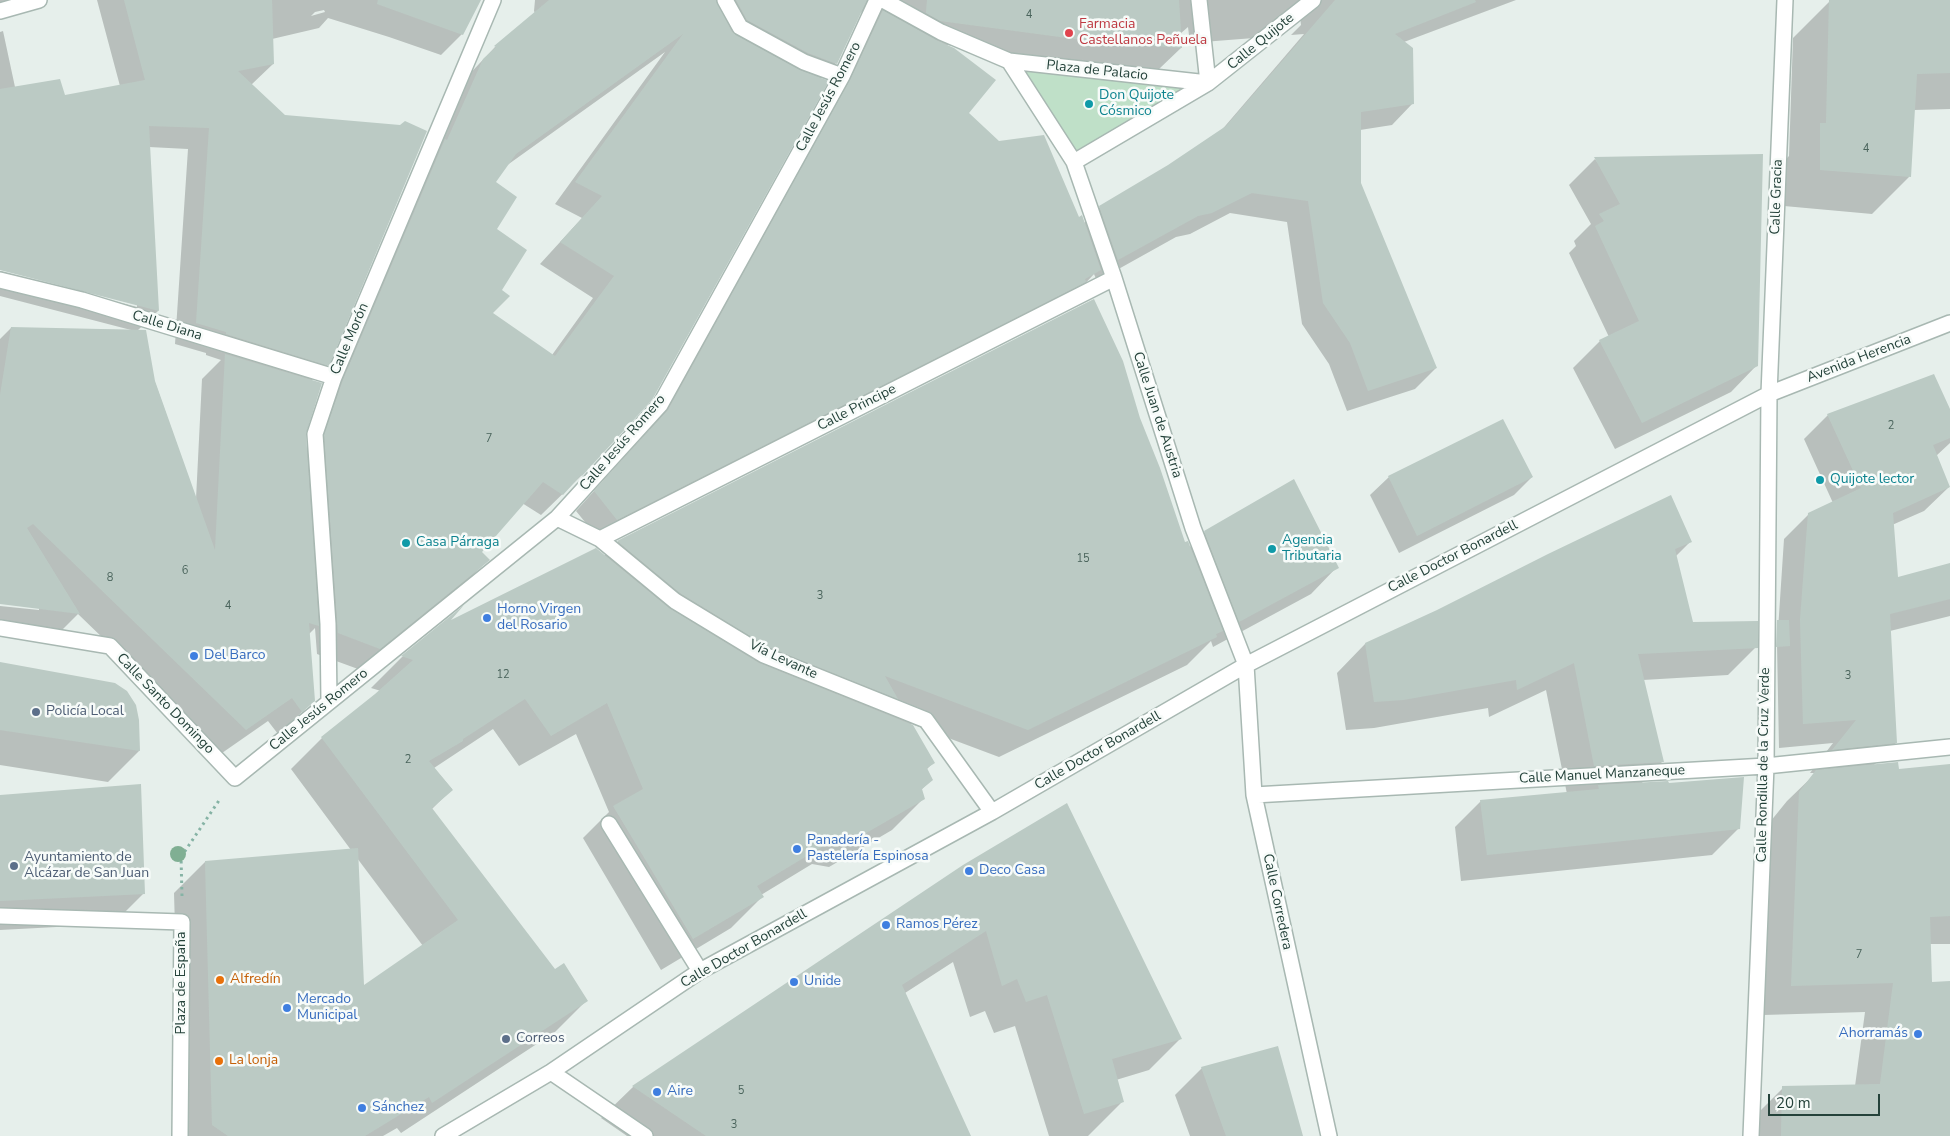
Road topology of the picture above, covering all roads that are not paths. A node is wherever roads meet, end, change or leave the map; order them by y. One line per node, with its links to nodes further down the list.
1 (39, 0): 9 (street)
2 (493, 0): 17 (street, Calle Morón)
3 (725, 0): 11 (street)
4 (877, 0): 11 (street, Calle Jesús Romero)
5 (883, 0): 10 (street, Plaza de Palacio)
6 (1199, 0): 12 (street)
7 (1313, 0): 12 (street, Calle Quijote)
8 (1785, 0): 18 (street, Calle Gracia)
9 (0, 11)
10 (1009, 61): 12 (street, Plaza de Palacio); 13 (street)
11 (842, 76): 19 (street, Calle Jesús Romero)
12 (1208, 83): 13 (street)
13 (1074, 162): 14 (street, Calle Juan de Austria)
14 (1114, 278): 20 (street, Calle Principe); 22 (street, Calle Juan de Austria)
15 (0, 280): 17 (street, Calle Diana)
16 (1950, 323): 18 (street, Avenida Herencia)
17 (334, 377): 23 (street, Calle Morón)
18 (1769, 394): 22 (street, Calle Doctor Bonardell); 25 (street, Calle Rondilla de la Cruz Verde)
19 (557, 518): 20 (street, Vía Levante); 23 (street, Calle Jesús Romero)
20 (600, 539): 28 (street, Vía Levante)
21 (0, 628): 26 (street, Calle Santo Domingo)
22 (1246, 665): 27 (street, Calle Corredera); 28 (street, Calle Doctor Bonardell)
23 (329, 702): 26 (street, Calle Jesús Romero)
24 (1950, 747): 25 (street, Calle Manuel Manzaneque)
25 (1766, 766): 27 (street, Calle Manuel Manzaneque); 37 (street, Calle Rondilla de la Cruz Verde)
26 (235, 778)
27 (1254, 795): 36 (street, Calle Corredera)
28 (992, 812): 31 (street, Calle Doctor Bonardell)
29 (609, 824): 31 (street)
30 (0, 916): 33 (street, Plaza de España)
31 (700, 972): 32 (street, Calle Doctor Bonardell)
32 (551, 1072): 34 (street, Calle Doctor Bonardell); 35 (street)
33 (180, 1136)
34 (443, 1136)
35 (645, 1136)
36 (1329, 1136)
37 (1751, 1136)

